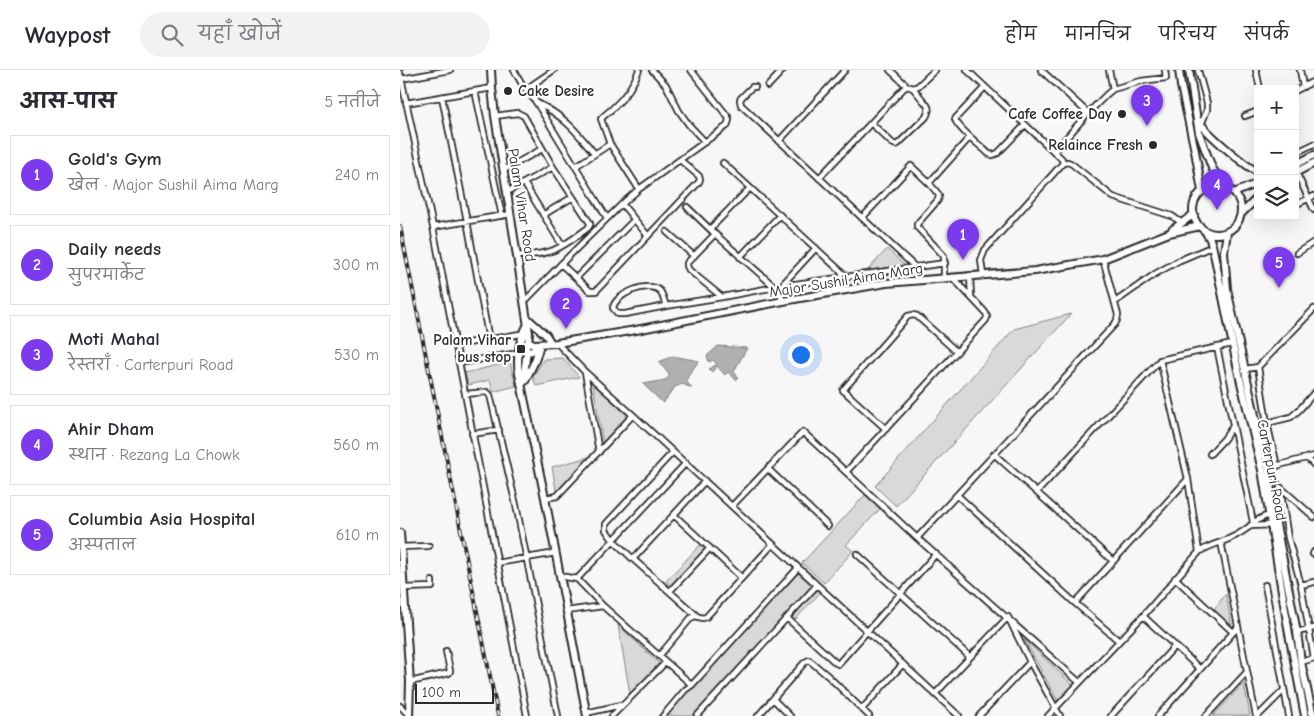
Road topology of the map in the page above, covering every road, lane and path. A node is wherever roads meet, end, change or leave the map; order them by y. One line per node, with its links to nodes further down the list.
1 (450, 70): 21 (street)
2 (491, 70): 29 (street, Palam Vihar Road)
3 (514, 70): 31 (street)
4 (554, 70): 31 (street)
5 (639, 70): 49 (street)
6 (652, 70): 48 (street)
7 (691, 70): 48 (street)
8 (783, 70): 25 (street)
9 (845, 70): 47 (street)
10 (890, 70): 26 (street)
11 (935, 70): 30 (street)
12 (967, 70): 27 (street)
13 (1041, 70): 38 (street)
14 (1108, 70): 32 (street)
15 (1165, 70): 32 (street)
16 (1179, 70): 74 (street)
17 (1189, 70): 42 (street)
18 (1198, 70): 45 (street)
19 (1256, 70): 23 (street)
20 (1300, 70): 28 (street)
21 (401, 76): 37 (street)
22 (1314, 81): 28 (street)
23 (1259, 85)
24 (755, 86): 47 (street)
25 (768, 86)
26 (907, 86): 30 (street); 43 (street)
27 (984, 87): 44 (street); 46 (street)
28 (1303, 87): 33 (street)
29 (492, 88): 34 (street); 40 (street, Palam Vihar Road)
30 (913, 88): 43 (street)
31 (526, 89): 36 (street)
32 (1113, 89): 38 (street)
33 (1299, 89)
34 (475, 91): 35 (street); 90 (street)
35 (442, 96): 37 (street); 94 (street)
36 (536, 102): 54 (street); 61 (street)
37 (406, 103): 96 (street)
38 (1088, 112): 53 (street)
39 (1254, 113): 41 (street)
40 (495, 116): 51 (street); 63 (street, Palam Vihar Road)
41 (1245, 116)
42 (1196, 117): 45 (street); 71 (street)
43 (872, 123): 67 (street)
44 (1025, 125): 46 (street); 53 (street)
45 (1201, 125): 64 (street)
46 (970, 137): 68 (street)
47 (779, 140): 67 (street)
48 (705, 142): 56 (street)
49 (610, 144): 54 (street); 73 (street)
50 (1314, 144): 52 (street)
51 (542, 149): 62 (street); 63 (street)
52 (1299, 151)
53 (1054, 152): 58 (street)
54 (595, 154): 61 (street)
55 (1314, 155): 59 (street)
56 (680, 160): 73 (street); 103 (street)
57 (723, 163): 72 (street)
58 (1063, 163): 95 (street); 116 (street)
59 (1299, 163)
60 (1314, 163): 65 (street)
61 (576, 166): 91 (street)
62 (553, 167): 69 (street); 78 (street)
63 (504, 170): 75 (street, Palam Vihar Road)
64 (1254, 170)
65 (1299, 171)
66 (1297, 175): 79 (street)
67 (820, 178): 92 (street)
68 (929, 182): 92 (street); 113 (street)
69 (524, 184): 75 (street); 88 (street)
70 (1254, 184): 76 (street)
71 (1225, 187): 74 (street); 76 (street)
72 (750, 188): 89 (street); 97 (street)
73 (640, 189): 82 (street)
74 (1202, 191): 86 (street)
75 (507, 192): 85 (street, Palam Vihar Road)
76 (1234, 192): 87 (street)
77 (1314, 196): 79 (street)
78 (573, 197): 88 (street); 105 (street)
79 (1308, 199): 81 (street); 84 (street)
80 (1254, 201): 87 (street)
81 (1299, 203)
82 (622, 204): 91 (street); 93 (street)
83 (687, 207): 97 (street)
84 (1314, 210)
85 (511, 214): 90 (street); 109 (street, Palam Vihar Road)
86 (1194, 214): 95 (street, Major Sushil Aima Marg); 98 (street)
87 (1241, 214): 100 (street)
88 (543, 215): 105 (street)
89 (780, 215): 107 (street); 111 (street)
90 (502, 216): 94 (street)
91 (607, 218): 114 (street)
92 (862, 218): 115 (street)
93 (634, 220): 103 (street); 120 (street)
94 (467, 221): 96 (street); 132 (street)
95 (1182, 223): 101 (street, Major Sushil Aima Marg)
96 (432, 228): 135 (street)
97 (710, 229): 102 (street)
98 (1202, 229): 100 (street); 101 (street, Major Sushil Aima Marg); 106 (street, Carterpuri Road)
99 (666, 232): 110 (street)
100 (1227, 232): 143 (street, Carterpuri Road)
101 (1169, 233): 112 (street, Major Sushil Aima Marg)
102 (715, 234): 110 (street); 111 (street)
103 (648, 236): 120 (street)
104 (1314, 242): 108 (street)
105 (563, 245): 109 (street)
106 (1212, 246): 127 (street); 134 (street, Carterpuri Road)
107 (816, 248): 118 (street); 122 (street)
108 (1297, 253)
109 (518, 256): 125 (street, Palam Vihar Road)
110 (694, 256): 123 (street)
111 (740, 257): 122 (street)
112 (1103, 260): 116 (street, Major Sushil Aima Marg); 127 (street)
113 (944, 263): 115 (street); 121 (street)
114 (561, 264): 120 (street); 125 (street)
115 (914, 267): 118 (street)
116 (983, 275): 117 (street, Major Sushil Aima Marg)
117 (970, 276): 119 (street, Major Sushil Aima Marg); 124 (street)
118 (847, 277): 122 (street)
119 (952, 277): 121 (street, Major Sushil Aima Marg); 124 (street)
120 (576, 278)
121 (944, 278): 126 (street, Major Sushil Aima Marg)
122 (778, 287): 123 (street); 126 (street)
123 (722, 297): 128 (street)
124 (972, 298): 138 (street)
125 (524, 302): 130 (street, Palam Vihar Road)
126 (783, 302): 133 (street, Major Sushil Aima Marg)
127 (1115, 302): 156 (street)
128 (666, 306): 128 (street)
129 (1314, 309): 142 (street)
130 (527, 321): 131 (street, Palam Vihar Road); 133 (street)
131 (526, 333): 132 (street); 136 (street, Palam Vihar Road); 139 (street)
132 (489, 340): 135 (street)
133 (554, 343): 136 (street, Major Sushil Aima Marg); 144 (street)
134 (1232, 344): 137 (street); 175 (street, Carterpuri Road)
135 (456, 345): 141 (street)
136 (531, 347): 139 (street); 145 (street, Palam Vihar Road); 145 (street)
137 (1217, 347): 140 (street); 150 (street)
138 (956, 352): 151 (street); 151 (street)
139 (518, 353): 141 (street); 145 (street)
140 (1160, 360): 166 (street); 170 (street)
141 (459, 363): 147 (street)
142 (1258, 368): 143 (street); 149 (street)
143 (1245, 369): 163 (street, Carterpuri Road)
144 (585, 372): 148 (street); 154 (street)
145 (523, 387): 172 (street)
146 (1314, 393): 149 (street)
147 (465, 394): 152 (street); 153 (street)
148 (634, 414): 154 (street); 155 (street)
149 (1267, 423): 162 (street)
150 (1233, 426): 157 (street); 177 (street)
151 (886, 429): 165 (street)
152 (499, 430): 153 (street); 192 (street)
153 (472, 434): 195 (street)
154 (599, 452): 172 (street)
155 (674, 452): 160 (street); 182 (street)
156 (994, 454): 170 (street); 171 (street)
157 (1210, 454)
158 (1314, 456): 159 (street)
159 (1307, 458): 161 (street); 162 (street)
160 (686, 463): 167 (street); 182 (street)
161 (1314, 465)
162 (1277, 466): 163 (street)
163 (1268, 468): 169 (street, Carterpuri Road)
164 (768, 469): 165 (street); 173 (street); 179 (street)
165 (846, 472): 181 (street)
166 (1188, 479): 188 (street); 194 (street)
167 (705, 481): 173 (street); 174 (street)
168 (1280, 487): 169 (street); 176 (street); 205 (street)
169 (1270, 489): 175 (street, Carterpuri Road)
170 (1037, 492): 194 (street)
171 (957, 495): 181 (street); 209 (street)
172 (545, 498): 189 (street)
173 (732, 506): 184 (street)
174 (674, 515): 186 (street); 193 (street)
175 (1271, 515): 177 (street); 178 (street, Carterpuri Road)
176 (1314, 517)
177 (1252, 524): 178 (street); 183 (street)
178 (1273, 525): 221 (street, Carterpuri Road); 265 (street, Carterpuri Road)
179 (828, 526)
180 (400, 533): 187 (street)
181 (917, 538): 191 (street)
182 (613, 540): 193 (street); 200 (street)
183 (1221, 542): 188 (street); 217 (street)
184 (773, 544): 196 (street); 198 (street)
185 (429, 546): 187 (street)
186 (710, 548): 198 (street); 207 (street)
187 (401, 550): 206 (street)
188 (1199, 552): 199 (street)
189 (556, 553): 192 (street); 197 (street)
190 (857, 554): 208 (street)
191 (936, 554): 208 (street); 215 (street)
192 (526, 558): 195 (street); 248 (street)
193 (633, 559): 207 (street)
194 (1113, 561): 209 (street)
195 (497, 563): 247 (street)
196 (798, 568): 203 (street); 236 (street)
197 (560, 576): 200 (street); 212 (street)
198 (742, 578): 213 (street)
199 (1176, 578): 214 (street); 220 (street)
200 (577, 580): 210 (street)
201 (432, 582): 206 (street)
202 (1314, 582): 205 (street)
203 (817, 585): 216 (street); 219 (street)
204 (1265, 585): 237 (street)
205 (1300, 585): 218 (street)
206 (404, 588): 211 (street)
207 (670, 591): 213 (street)
208 (901, 593): 219 (street); 226 (street)
209 (1075, 603): 222 (street)
210 (603, 606): 212 (street); 225 (street)
211 (402, 608): 234 (street)
212 (566, 611): 245 (street)
213 (697, 616): 225 (street)
214 (1143, 616): 222 (street); 223 (street)
215 (1008, 617): 226 (street); 229 (street); 235 (street)
216 (787, 618): 219 (street); 251 (street)
217 (1238, 627): 220 (street); 233 (street)
218 (1312, 629): 221 (street); 227 (street)
219 (868, 632): 231 (street)
220 (1233, 632): 232 (street)
221 (1297, 632): 230 (street, Carterpuri Road)
222 (1119, 641): 235 (street)
223 (1175, 646): 232 (street); 260 (street)
224 (446, 651): 234 (street)
225 (659, 656): 228 (street)
226 (970, 657): 238 (street)
227 (1314, 658): 230 (street)
228 (666, 662): 236 (street); 240 (street)
229 (1030, 662): 242 (street); 257 (street)
230 (1301, 662): 266 (street, Carterpuri Road)
231 (903, 664): 238 (street); 243 (street)
232 (1200, 669): 261 (street)
233 (1247, 672): 262 (street); 263 (street)
234 (410, 682): 246 (street)
235 (1080, 682): 242 (street)
236 (692, 685): 250 (street)
237 (1284, 690): 263 (street); 264 (street)
238 (935, 694): 244 (street)
239 (773, 700): 243 (street); 252 (street); 253 (street)
240 (623, 705): 245 (street); 249 (street)
241 (400, 706): 246 (street)
242 (1056, 708): 258 (street); 259 (street)
243 (862, 709): 254 (street)
244 (953, 711): 255 (street); 256 (street)
245 (586, 715)
246 (409, 716)
247 (527, 716)
248 (558, 716)
249 (612, 716)
250 (663, 716)
251 (697, 716)
252 (758, 716)
253 (790, 716)
254 (870, 716)
255 (949, 716)
256 (959, 716)
257 (979, 716)
258 (1048, 716)
259 (1060, 716)
260 (1111, 716)
261 (1158, 716)
262 (1206, 716)
263 (1257, 716)
264 (1289, 716)
265 (1305, 716)
266 (1313, 716)

